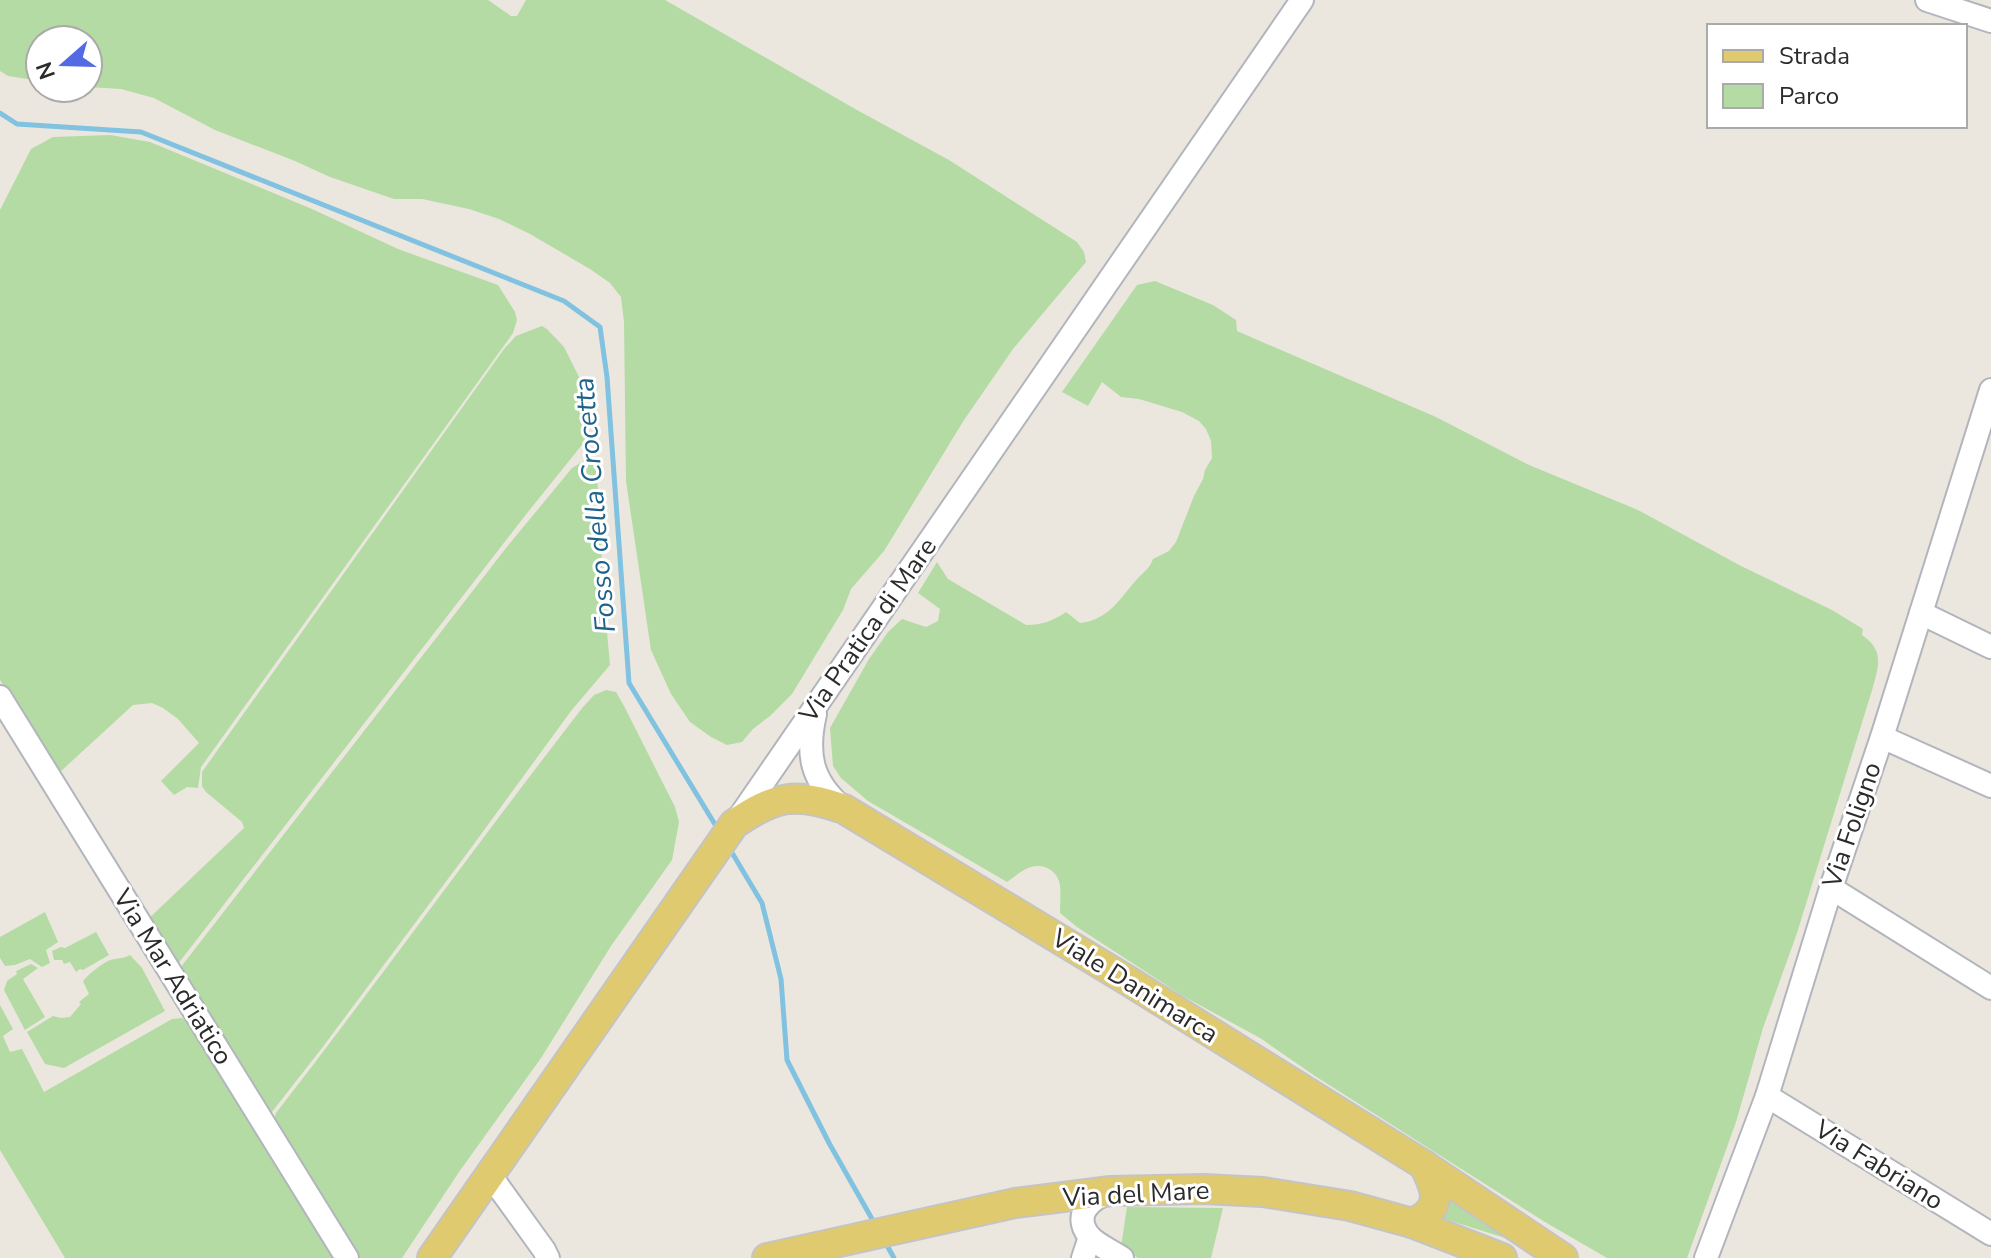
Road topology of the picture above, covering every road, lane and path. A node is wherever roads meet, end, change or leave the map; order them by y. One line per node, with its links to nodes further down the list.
1 (1302, 0): 8 (street, Via Pratica di Mare)
2 (1927, 0): 3 (street)
3 (1991, 21)
4 (1991, 390): 5 (street, Via Foligno)
5 (1921, 613): 6 (street); 9 (street, Via Foligno)
6 (1991, 647)
7 (0, 697): 22 (street, Via Mar Adriatico)
8 (817, 705): 11 (street, Viale Danimarca); 12 (street, Via Pratica di Mare)
9 (1882, 737): 10 (street); 13 (street, Via Foligno)
10 (1991, 786)
11 (844, 809): 12 (main road, Viale Danimarca); 16 (main road, Viale Danimarca)
12 (734, 824): 17 (main road, Via Pratica di Mare)
13 (1831, 888): 14 (street); 15 (street, Via Foligno)
14 (1991, 988)
15 (1767, 1096): 20 (street, Via Fabriano); 29 (street, Via Foligno)
16 (1424, 1165): 19 (main road); 28 (main road, Viale Danimarca)
17 (490, 1175): 23 (main road, Via Pratica di Mare); 24 (street)
18 (1111, 1191): 19 (main road, Via del Mare); 21 (street); 25 (main road, Via del Mare)
19 (1412, 1223): 27 (main road, Via del Mare)
20 (1991, 1234)
21 (1087, 1248): 26 (street)
22 (347, 1258)
23 (432, 1258)
24 (548, 1258)
25 (767, 1258)
26 (1122, 1258)
27 (1502, 1258)
28 (1563, 1258)
29 (1706, 1258)

